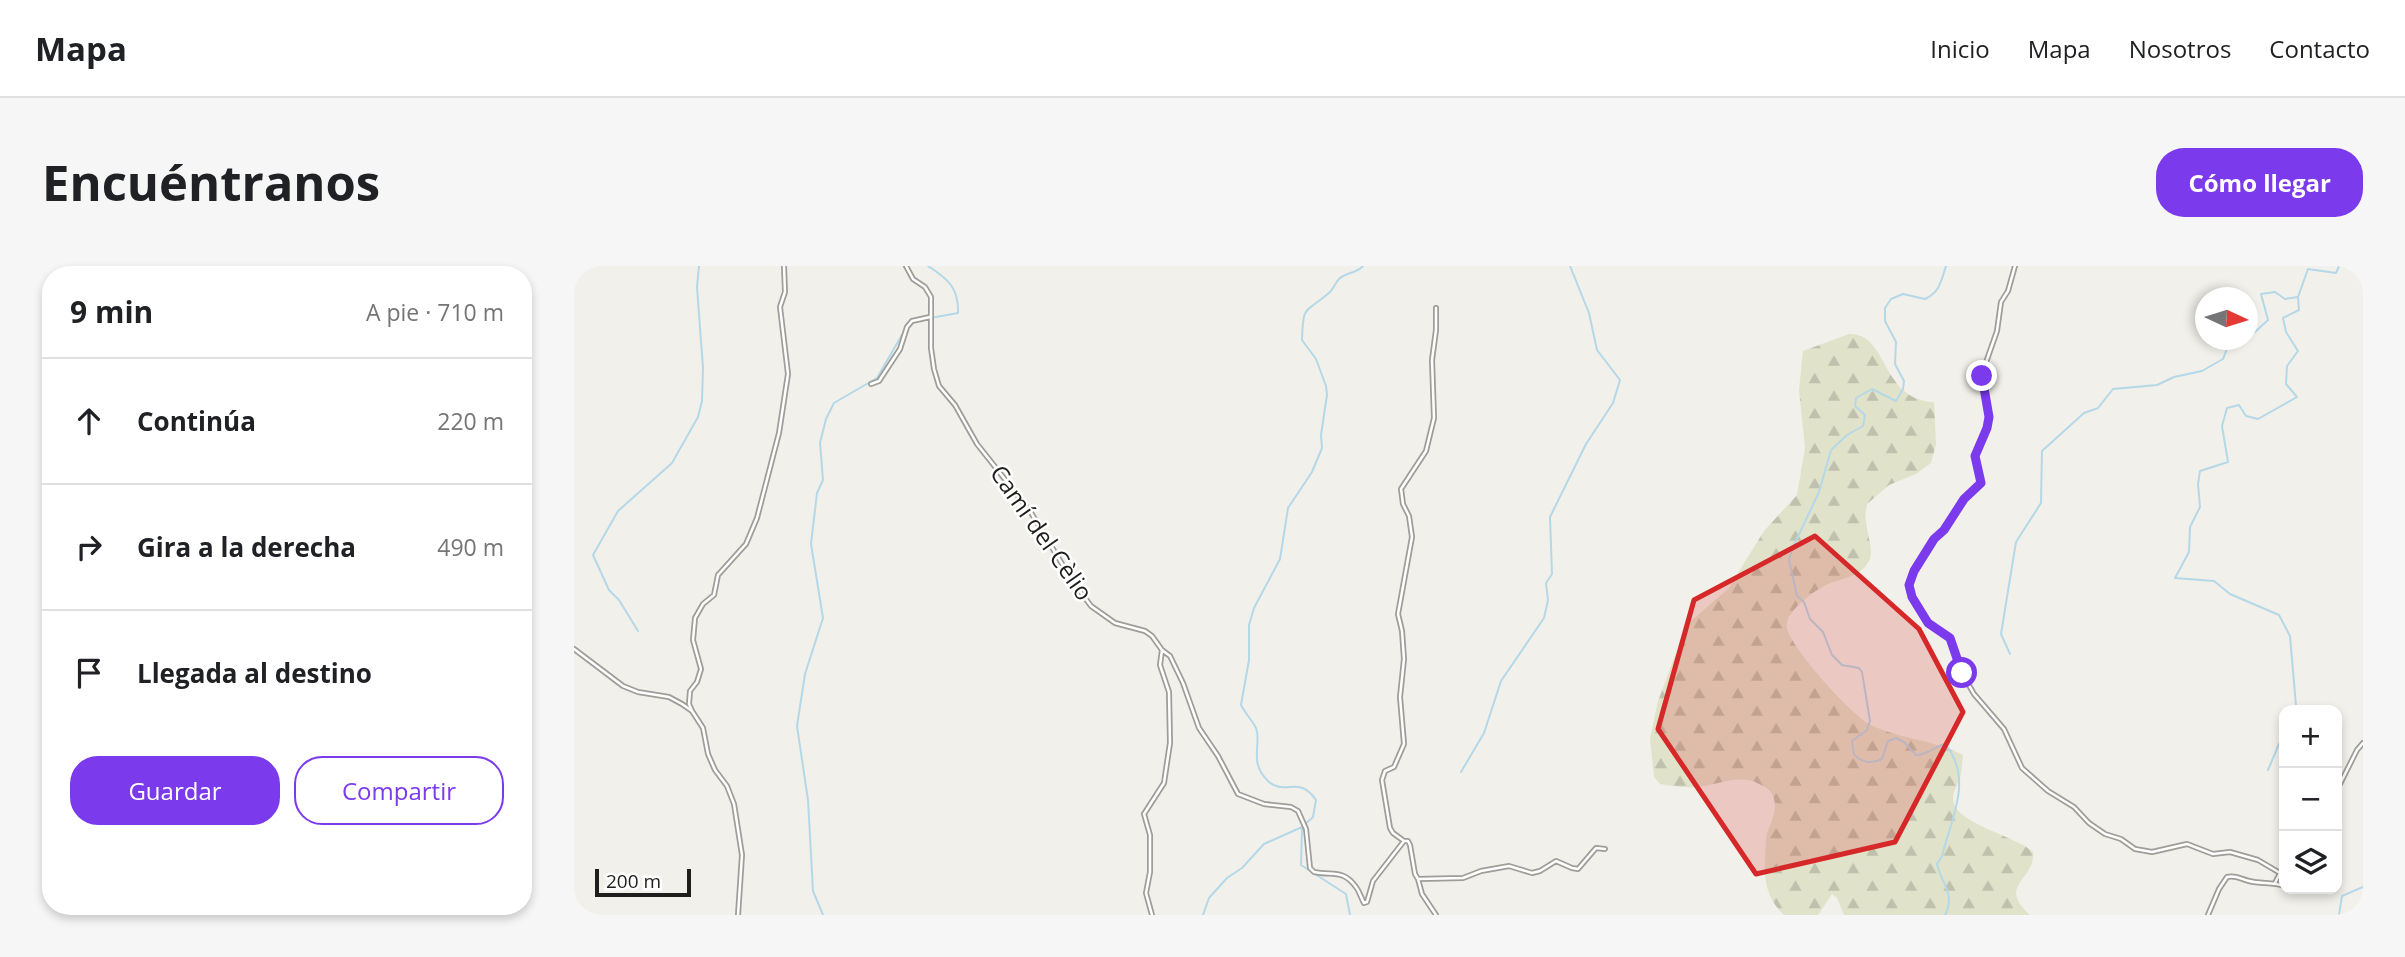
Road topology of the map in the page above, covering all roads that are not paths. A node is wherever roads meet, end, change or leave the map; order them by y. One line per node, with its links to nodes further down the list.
1 (784, 266): 9 (street)
2 (906, 266): 5 (street, Camí del Cèlio)
3 (2015, 266): 14 (street)
4 (1436, 308): 12 (street)
5 (930, 317): 6 (street); 8 (street, Camí del Cèlio)
6 (871, 384)
7 (574, 649): 9 (street)
8 (1162, 650): 12 (street, Camí del Cèlio); 20 (street)
9 (692, 711): 19 (street)
10 (2363, 743): 11 (street)
11 (2342, 780)
12 (1404, 841): 16 (street)
13 (1605, 849): 16 (street)
14 (2279, 872)
15 (2279, 875): 17 (street)
16 (1418, 879): 21 (street)
17 (2275, 883): 18 (street); 22 (street)
18 (2279, 884)
19 (738, 915)
20 (1152, 915)
21 (1436, 915)
22 (2208, 915)

